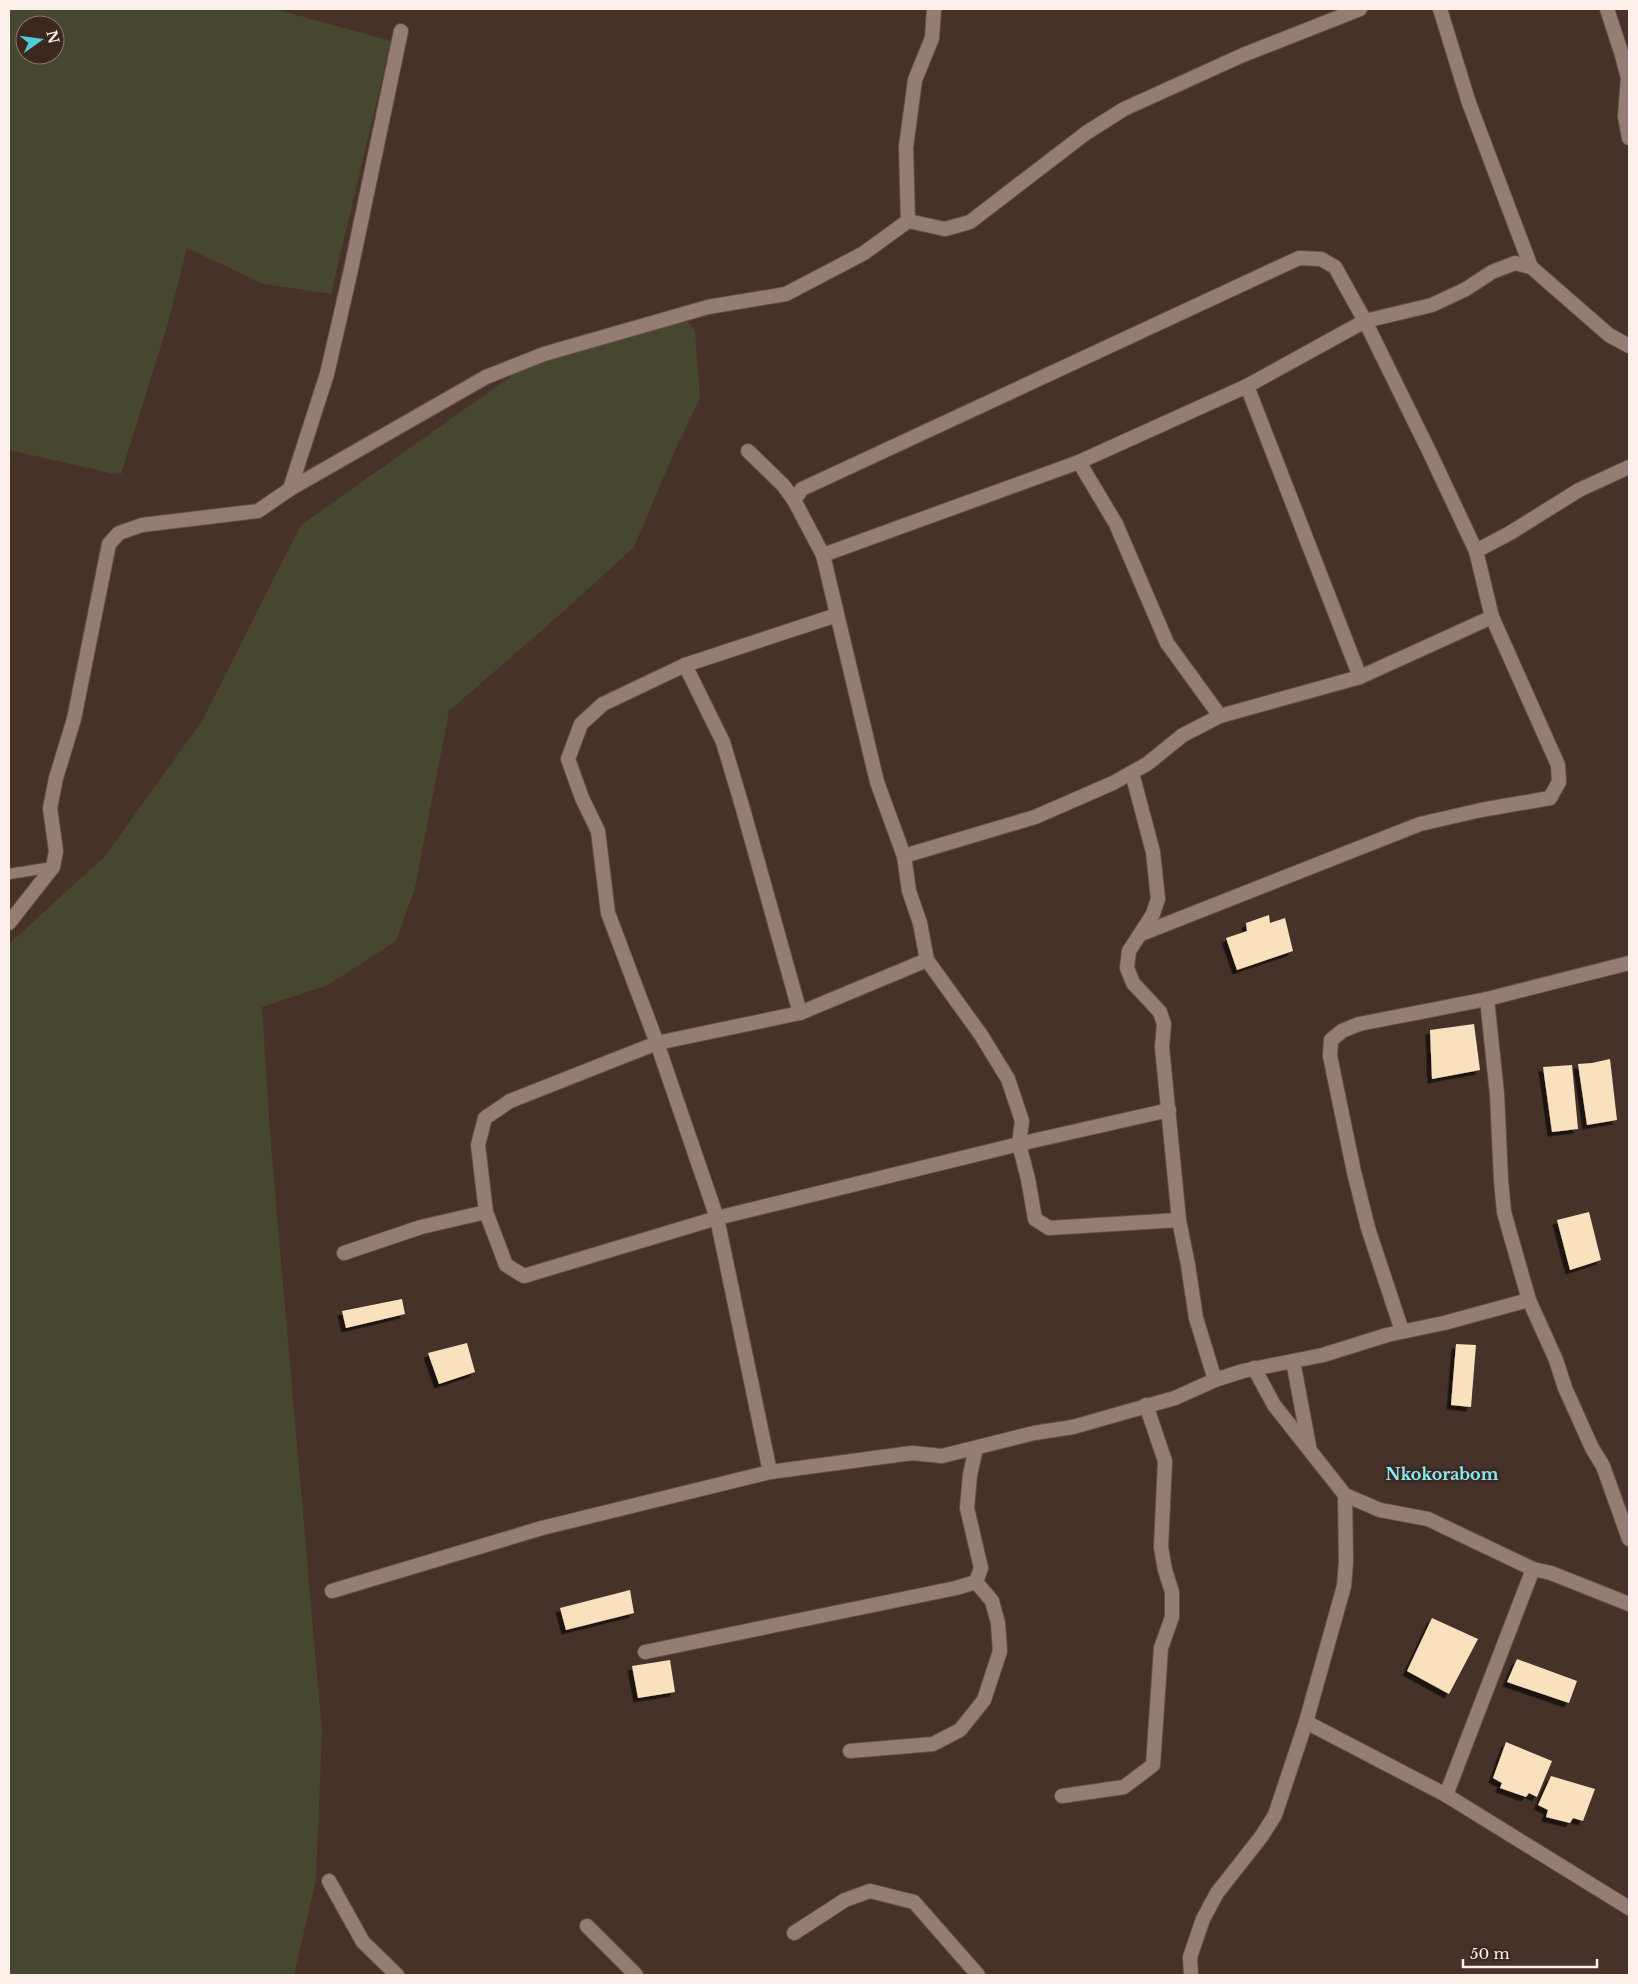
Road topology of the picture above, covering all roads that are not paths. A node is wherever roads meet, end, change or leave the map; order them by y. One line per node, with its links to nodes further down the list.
1 (934, 9): 7 (street)
2 (1360, 9): 7 (street)
3 (1440, 9): 8 (street)
4 (1607, 9): 6 (street)
5 (401, 31): 15 (street)
6 (1629, 138)
7 (908, 221): 15 (street)
8 (1531, 267): 9 (street); 10 (street)
9 (1365, 321): 11 (street); 16 (street); 17 (street)
10 (1629, 346)
11 (1247, 386): 13 (street); 22 (street)
12 (748, 451): 16 (street)
13 (1079, 462): 18 (street); 23 (street)
14 (1629, 467): 17 (street)
15 (290, 489): 26 (street)
16 (794, 500): 18 (street)
17 (1476, 551): 20 (street)
18 (822, 555): 19 (street)
19 (837, 615): 21 (street); 25 (street)
20 (1492, 617): 22 (street); 29 (street)
21 (685, 665): 33 (street); 34 (street)
22 (1360, 677): 23 (street)
23 (1220, 716): 24 (street)
24 (1132, 772): 25 (street); 29 (street)
25 (904, 856): 30 (street)
26 (53, 867): 27 (lane); 28 (street)
27 (9, 874)
28 (9, 923)
29 (1141, 934): 35 (street)
30 (928, 960): 33 (street); 36 (street)
31 (1629, 962): 32 (street)
32 (1487, 999): 41 (street); 42 (street)
33 (800, 1013): 34 (street)
34 (657, 1043): 37 (street); 38 (street)
35 (1169, 1110): 36 (street); 39 (street)
36 (1019, 1144): 38 (street); 39 (street)
37 (486, 1212): 38 (street); 40 (street)
38 (717, 1218): 49 (street)
39 (1179, 1220): 45 (street)
40 (344, 1253)
41 (1529, 1300): 42 (street); 51 (street)
42 (1402, 1331): 43 (street)
43 (1293, 1361): 44 (street); 48 (street)
44 (1254, 1368): 45 (street); 48 (street)
45 (1214, 1380): 46 (street)
46 (1146, 1405): 47 (street); 60 (street)
47 (976, 1448): 49 (street); 53 (street)
48 (1309, 1449): 50 (street)
49 (770, 1472): 54 (street)
50 (1345, 1495): 52 (street); 57 (street)
51 (1629, 1539)
52 (1532, 1569): 55 (street); 59 (street)
53 (976, 1582): 56 (street); 58 (street)
54 (332, 1591)
55 (1629, 1604)
56 (645, 1652)
57 (1306, 1722): 59 (street); 68 (street)
58 (850, 1751)
59 (1446, 1795): 62 (street)
60 (1062, 1796)
61 (329, 1881): 65 (street)
62 (1629, 1908)
63 (587, 1926): 66 (street)
64 (794, 1933): 67 (street)
65 (397, 1975)
66 (636, 1975)
67 (978, 1975)
68 (1190, 1975)

